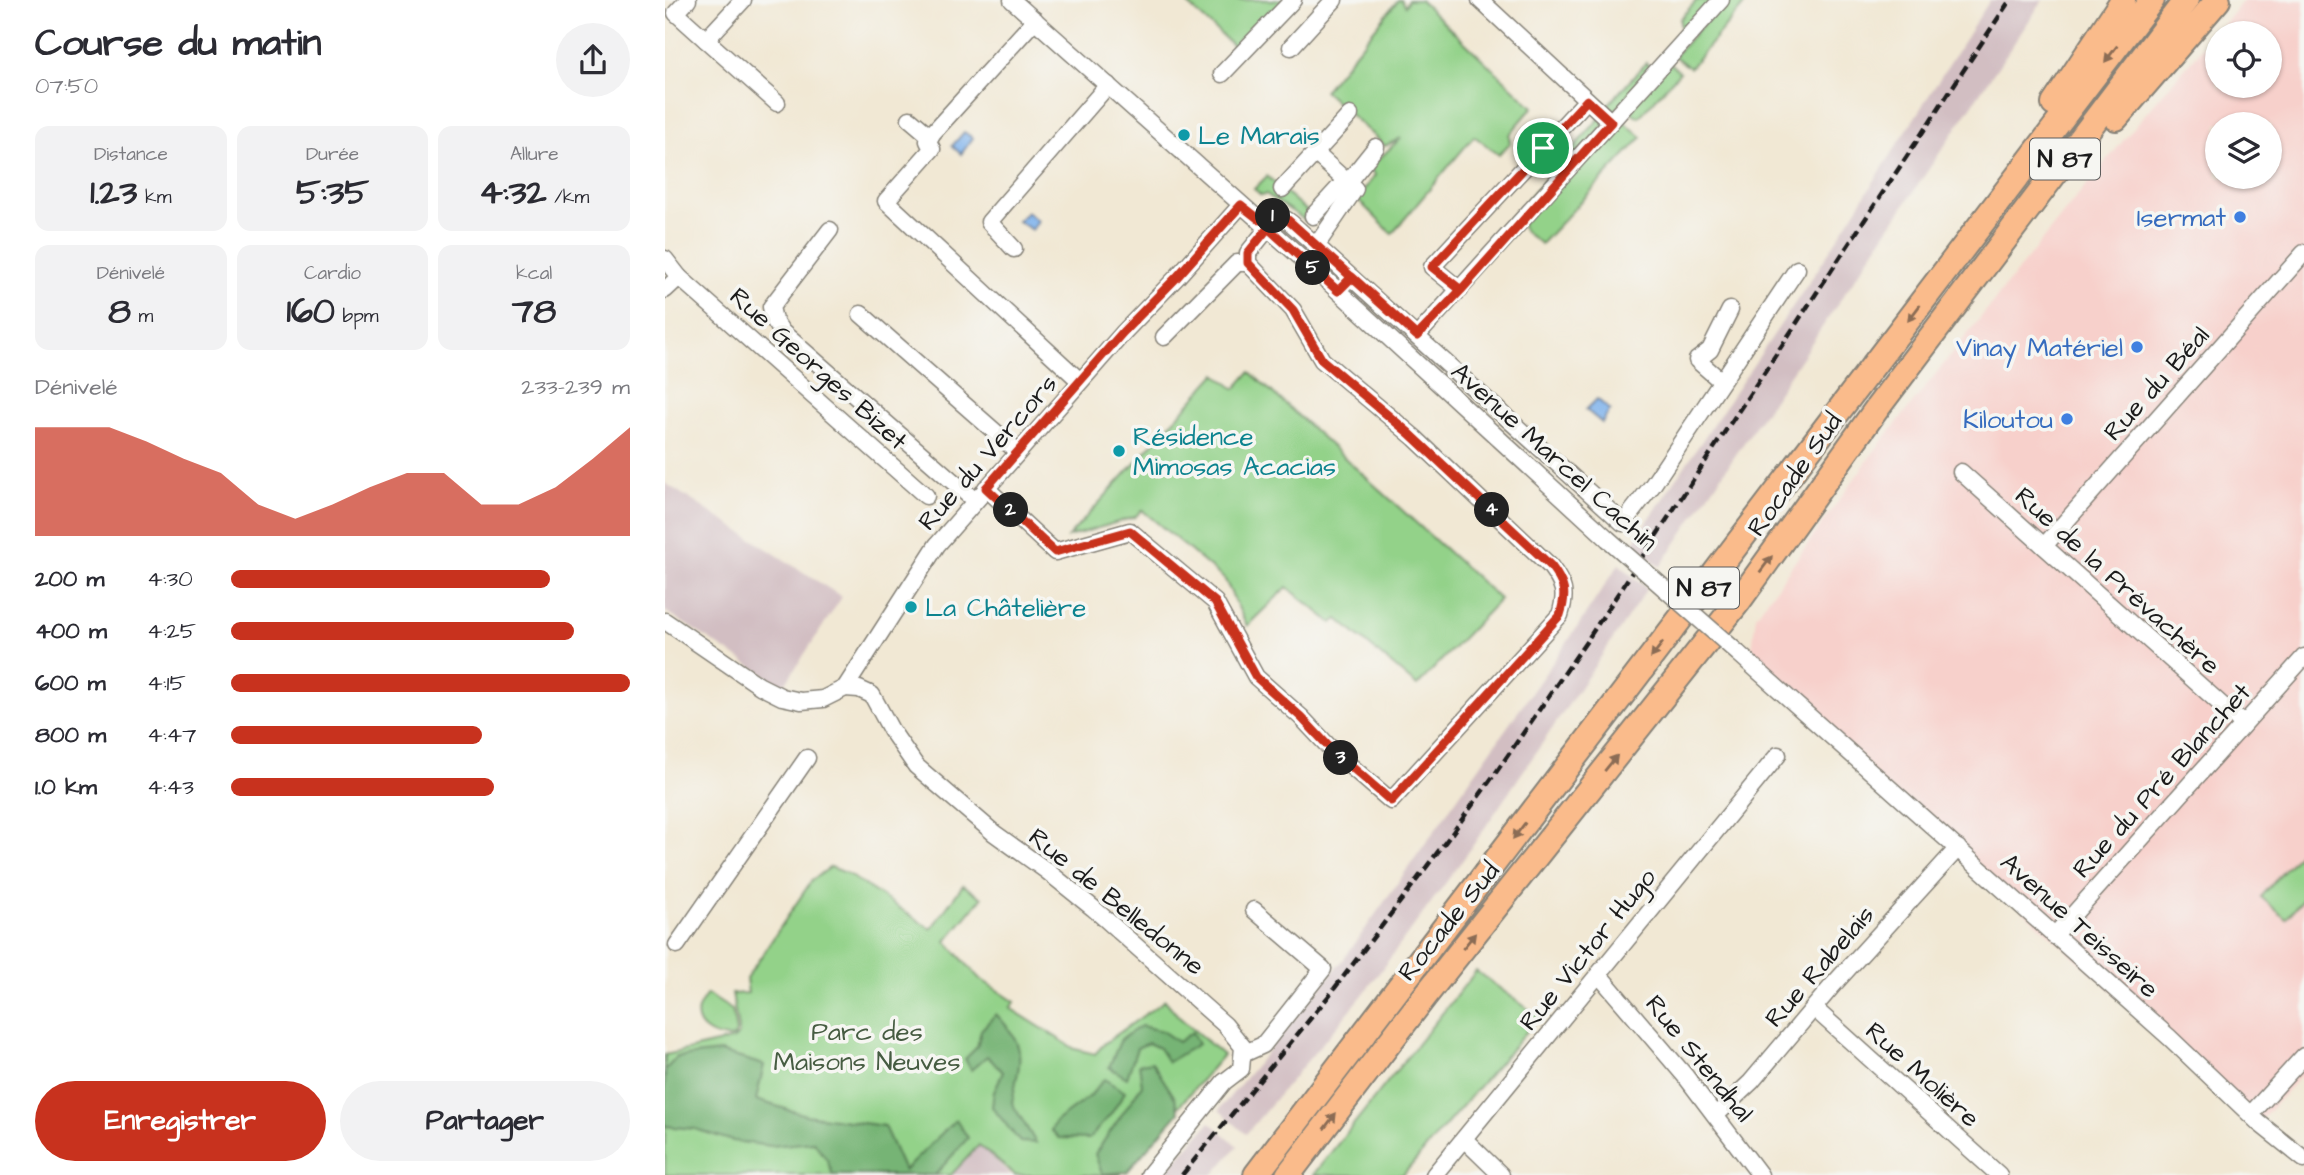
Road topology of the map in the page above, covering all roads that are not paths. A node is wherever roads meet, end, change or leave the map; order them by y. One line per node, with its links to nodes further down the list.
1 (688, 0): 12 (street)
2 (743, 0): 14 (street)
3 (1013, 0): 13 (street, Avenue Marcel Cachin)
4 (1293, 0): 16 (street)
5 (1334, 0): 15 (street)
6 (1480, 0): 18 (street)
7 (1721, 0): 22 (street)
8 (2123, 0): 40 (highway)
9 (2152, 0): 40 (highway, Rocade Sud / N 87, one-way to 40)
10 (2186, 0): 46 (highway, Rocade Sud / N 87)
11 (2218, 0): 46 (highway)
12 (671, 15): 14 (street)
13 (1035, 20): 17 (street, Avenue Marcel Cachin); 23 (street)
14 (706, 40): 19 (street)
15 (1291, 47)
16 (1222, 74)
17 (1108, 85): 28 (street, Avenue Marcel Cachin); 33 (street)
18 (1587, 100): 22 (street); 42 (street)
19 (777, 103)
20 (1350, 115): 25 (street)
21 (910, 119): 23 (street)
22 (1611, 122): 42 (street)
23 (931, 136): 49 (street)
24 (1376, 146): 26 (street)
25 (1315, 153): 26 (street); 27 (street)
26 (1347, 181): 29 (street); 32 (street)
27 (1282, 189)
28 (1241, 205): 30 (street, Avenue Marcel Cachin); 49 (street, Rue du Vercors)
29 (1313, 216)
30 (1264, 224): 32 (street); 36 (street); 43 (street, Avenue Marcel Cachin)
31 (830, 230): 55 (street)
32 (1316, 246): 39 (street)
33 (1014, 249)
34 (2304, 253): 56 (street, Rue du Béal)
35 (665, 259): 38 (street, Rue Georges Bizet)
36 (1248, 263): 48 (street); 53 (street)
37 (1797, 269): 50 (street)
38 (679, 276): 41 (street); 54 (street, Rue Georges Bizet)
39 (1352, 277): 43 (street); 47 (street)
40 (1941, 278): 77 (highway, Rocade Sud / N 87, one-way to 77)
41 (665, 290)
42 (1461, 290): 47 (street)
43 (1338, 291): 63 (street, Avenue Marcel Cachin, bridge)
44 (1730, 310): 50 (street)
45 (861, 314): 51 (street)
46 (1945, 317): 78 (highway, Rocade Sud / N 87, one-way to 46)
47 (1417, 336): 50 (street)
48 (1164, 337)
49 (1080, 381): 51 (street, Rue du Vercors)
50 (1721, 381)
51 (1017, 452): 53 (street, Rue du Vercors)
52 (1961, 472): 56 (street, Rue de la Prévachère)
53 (986, 488): 55 (street, Rue du Vercors)
54 (926, 496)
55 (974, 500): 59 (street, Rue du Vercors)
56 (2044, 546): 60 (street, Rue de la Prévachère)
57 (665, 621): 59 (street)
58 (2304, 657): 60 (street, Rue du Pré Blanchet)
59 (845, 688): 70 (street, Rue de Belledonne)
60 (2243, 724): 66 (street, Rue du Pré Blanchet)
61 (1778, 755): 68 (street, Rue Victor Hugo)
62 (807, 758): 67 (street)
63 (1898, 796): 64 (street, Avenue Teisseire)
64 (1958, 848): 66 (street, Avenue Teisseire); 69 (street, Rue Rabelais)
65 (1254, 910): 70 (street)
66 (2054, 936): 73 (street, Avenue Teisseire)
67 (677, 945)
68 (1598, 975): 72 (street, Rue Stendhal); 74 (street, Rue Victor Hugo)
69 (1815, 1009): 72 (street, Rue Rabelais); 82 (street, Rue Molière)
70 (1243, 1054): 76 (street)
71 (2304, 1056): 73 (street)
72 (1716, 1115): 81 (street, Rue Stendhal)
73 (2255, 1118): 75 (street, Avenue Teisseire)
74 (1464, 1139): 79 (street, Rue Victor Hugo); 80 (street)
75 (2304, 1159)
76 (1149, 1175)
77 (1256, 1175)
78 (1288, 1175)
79 (1434, 1175)
80 (1501, 1175)
81 (1760, 1175)
82 (1999, 1175)

